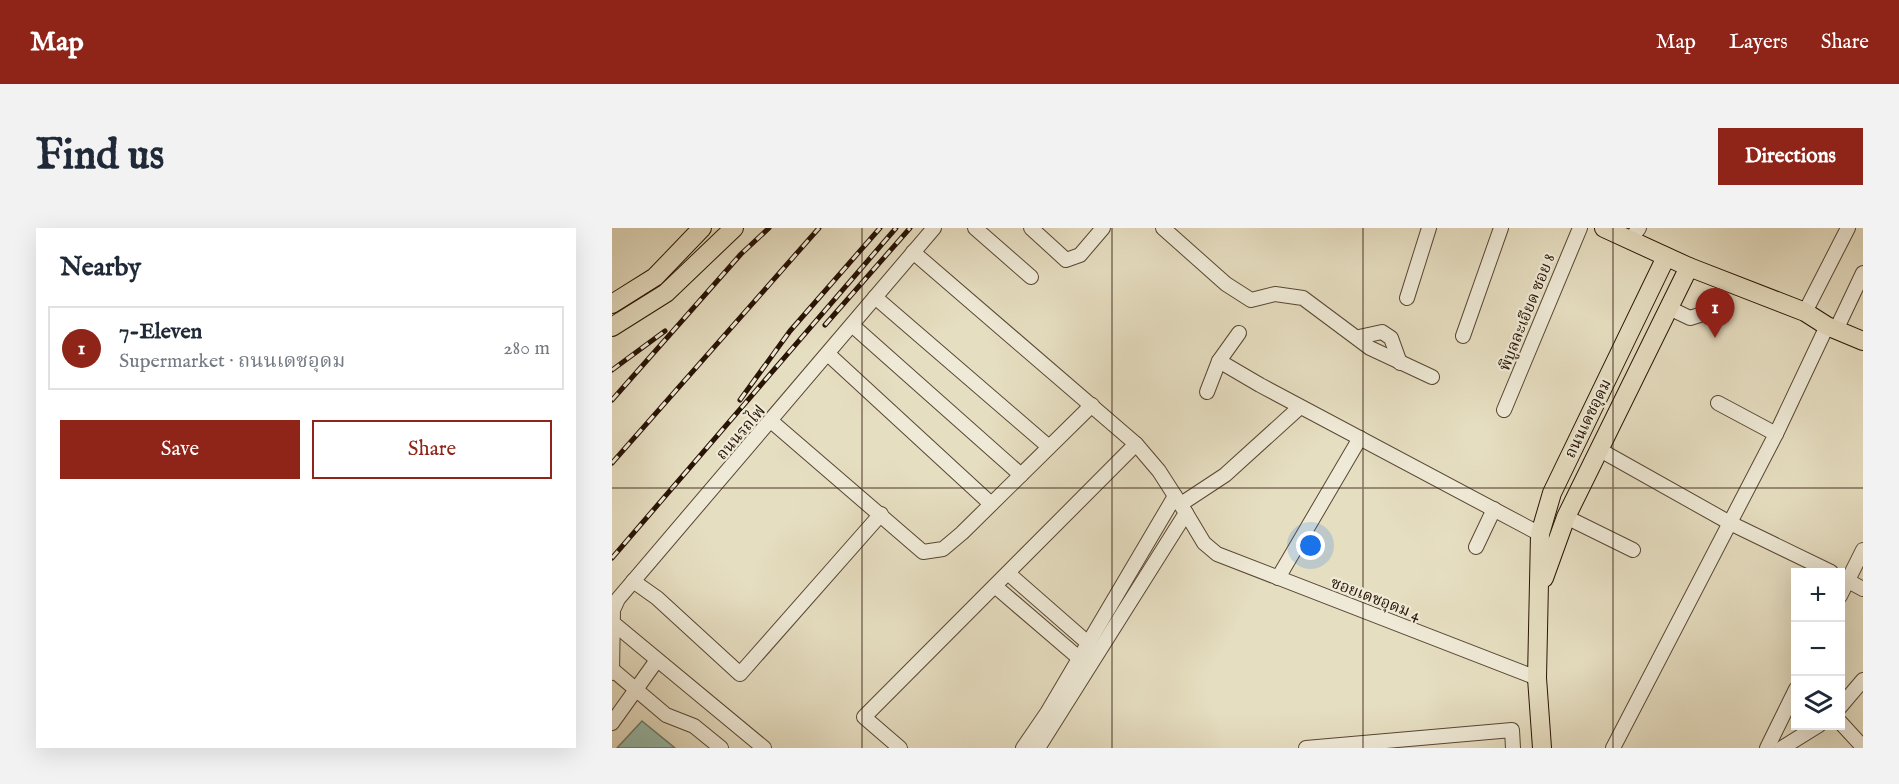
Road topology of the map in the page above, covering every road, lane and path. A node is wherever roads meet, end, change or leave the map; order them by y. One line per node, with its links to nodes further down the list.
1 (702, 228): 21 (main road)
2 (734, 228): 26 (main road)
3 (934, 228): 14 (street, ถนนรถไฟ)
4 (975, 228): 18 (street)
5 (1031, 228): 6 (street)
6 (1103, 228)
7 (1164, 228): 33 (street)
8 (1429, 228): 20 (street)
9 (1501, 228): 29 (street)
10 (1580, 228): 38 (street, พิบูลละเอียด ซอย 8)
11 (1604, 228): 13 (main road)
12 (1848, 228): 24 (street)
13 (1635, 234): 15 (main road)
14 (913, 252): 19 (street, ถนนรถไฟ); 36 (street, ซอยเดชอุดม 4)
15 (1666, 257): 16 (main road); 42 (main road, ถนนเดชอุดม)
16 (1689, 267): 22 (main road, ถนนเดชอุดม); 24 (main road)
17 (1863, 273): 27 (street)
18 (1031, 277)
19 (875, 297): 25 (street, ถนนรถไฟ); 44 (street)
20 (1407, 297)
21 (612, 304)
22 (1669, 308): 23 (street); 45 (main road, ถนนเดชอุดม)
23 (1725, 308)
24 (1805, 312): 27 (main road)
25 (852, 325): 31 (street, ถนนรถไฟ); 46 (street)
26 (612, 327)
27 (1831, 328): 30 (main road); 40 (street)
28 (1239, 333): 32 (street)
29 (1463, 336)
30 (1863, 341)
31 (828, 354): 39 (street, ถนนรถไฟ); 47 (street)
32 (1219, 361): 34 (street); 37 (street)
33 (1432, 376)
34 (1207, 392)
35 (1718, 403): 40 (street)
36 (1092, 405): 43 (street, ซอยเดชอุดม 4); 44 (street)
37 (1300, 407): 41 (street); 48 (street)
38 (1504, 410)
39 (771, 421): 50 (street); 62 (street, ถนนรถไฟ)
40 (1776, 434): 52 (street)
41 (1360, 438): 49 (street); 60 (street)
42 (1577, 438): 45 (main road); 53 (main road, ถนนเดชอุดม)
43 (1136, 444): 48 (street, ซอยเดชอุดม 4); 58 (street)
44 (1049, 447): 46 (street)
45 (1600, 450): 51 (main road, ถนนเดชอุดม); 52 (street)
46 (1021, 475): 47 (street)
47 (992, 504): 50 (street)
48 (1181, 504): 60 (street, ซอยเดชอุดม 4); 67 (street); 87 (street)
49 (1494, 509): 53 (street); 54 (street)
50 (881, 514): 62 (street)
51 (1566, 517): 55 (street); 64 (main road, ถนนเดชอุดม)
52 (1730, 523): 57 (street); 90 (street)
53 (1540, 534): 64 (main road, ถนนเดชอุดม)
54 (1476, 547)
55 (1633, 550)
56 (1863, 550): 59 (street)
57 (1821, 568)
58 (1009, 574): 63 (street); 67 (street)
59 (1845, 577)
60 (1278, 578): 71 (street, ซอยเดชอุดม 4)
61 (1845, 580): 65 (street)
62 (633, 581): 66 (street, ถนนรถไฟ)
63 (996, 587): 68 (street); 85 (street)
64 (1540, 588): 71 (main road, ถนนเดชอุดม)
65 (1863, 589)
66 (613, 623): 69 (street); 70 (street, ถนนรถไฟ)
67 (1089, 644): 68 (street)
68 (1080, 659): 86 (street)
69 (657, 660): 73 (street); 84 (street)
70 (613, 671): 73 (street)
71 (1537, 678): 81 (main road, ถนนเดชอุดม)
72 (1863, 680): 75 (street)
73 (638, 690): 76 (street); 83 (street)
74 (1791, 699): 91 (street)
75 (1845, 701)
76 (612, 723)
77 (1845, 727): 82 (street)
78 (1815, 730): 80 (street)
79 (1408, 743): 88 (street); 89 (street)
80 (1800, 744): 92 (street)
81 (1544, 746)
82 (1863, 747)
83 (721, 748)
84 (764, 748)
85 (900, 748)
86 (1023, 748)
87 (1038, 748)
88 (1312, 748)
89 (1513, 748)
90 (1613, 748)
91 (1767, 748)
92 (1782, 748)

